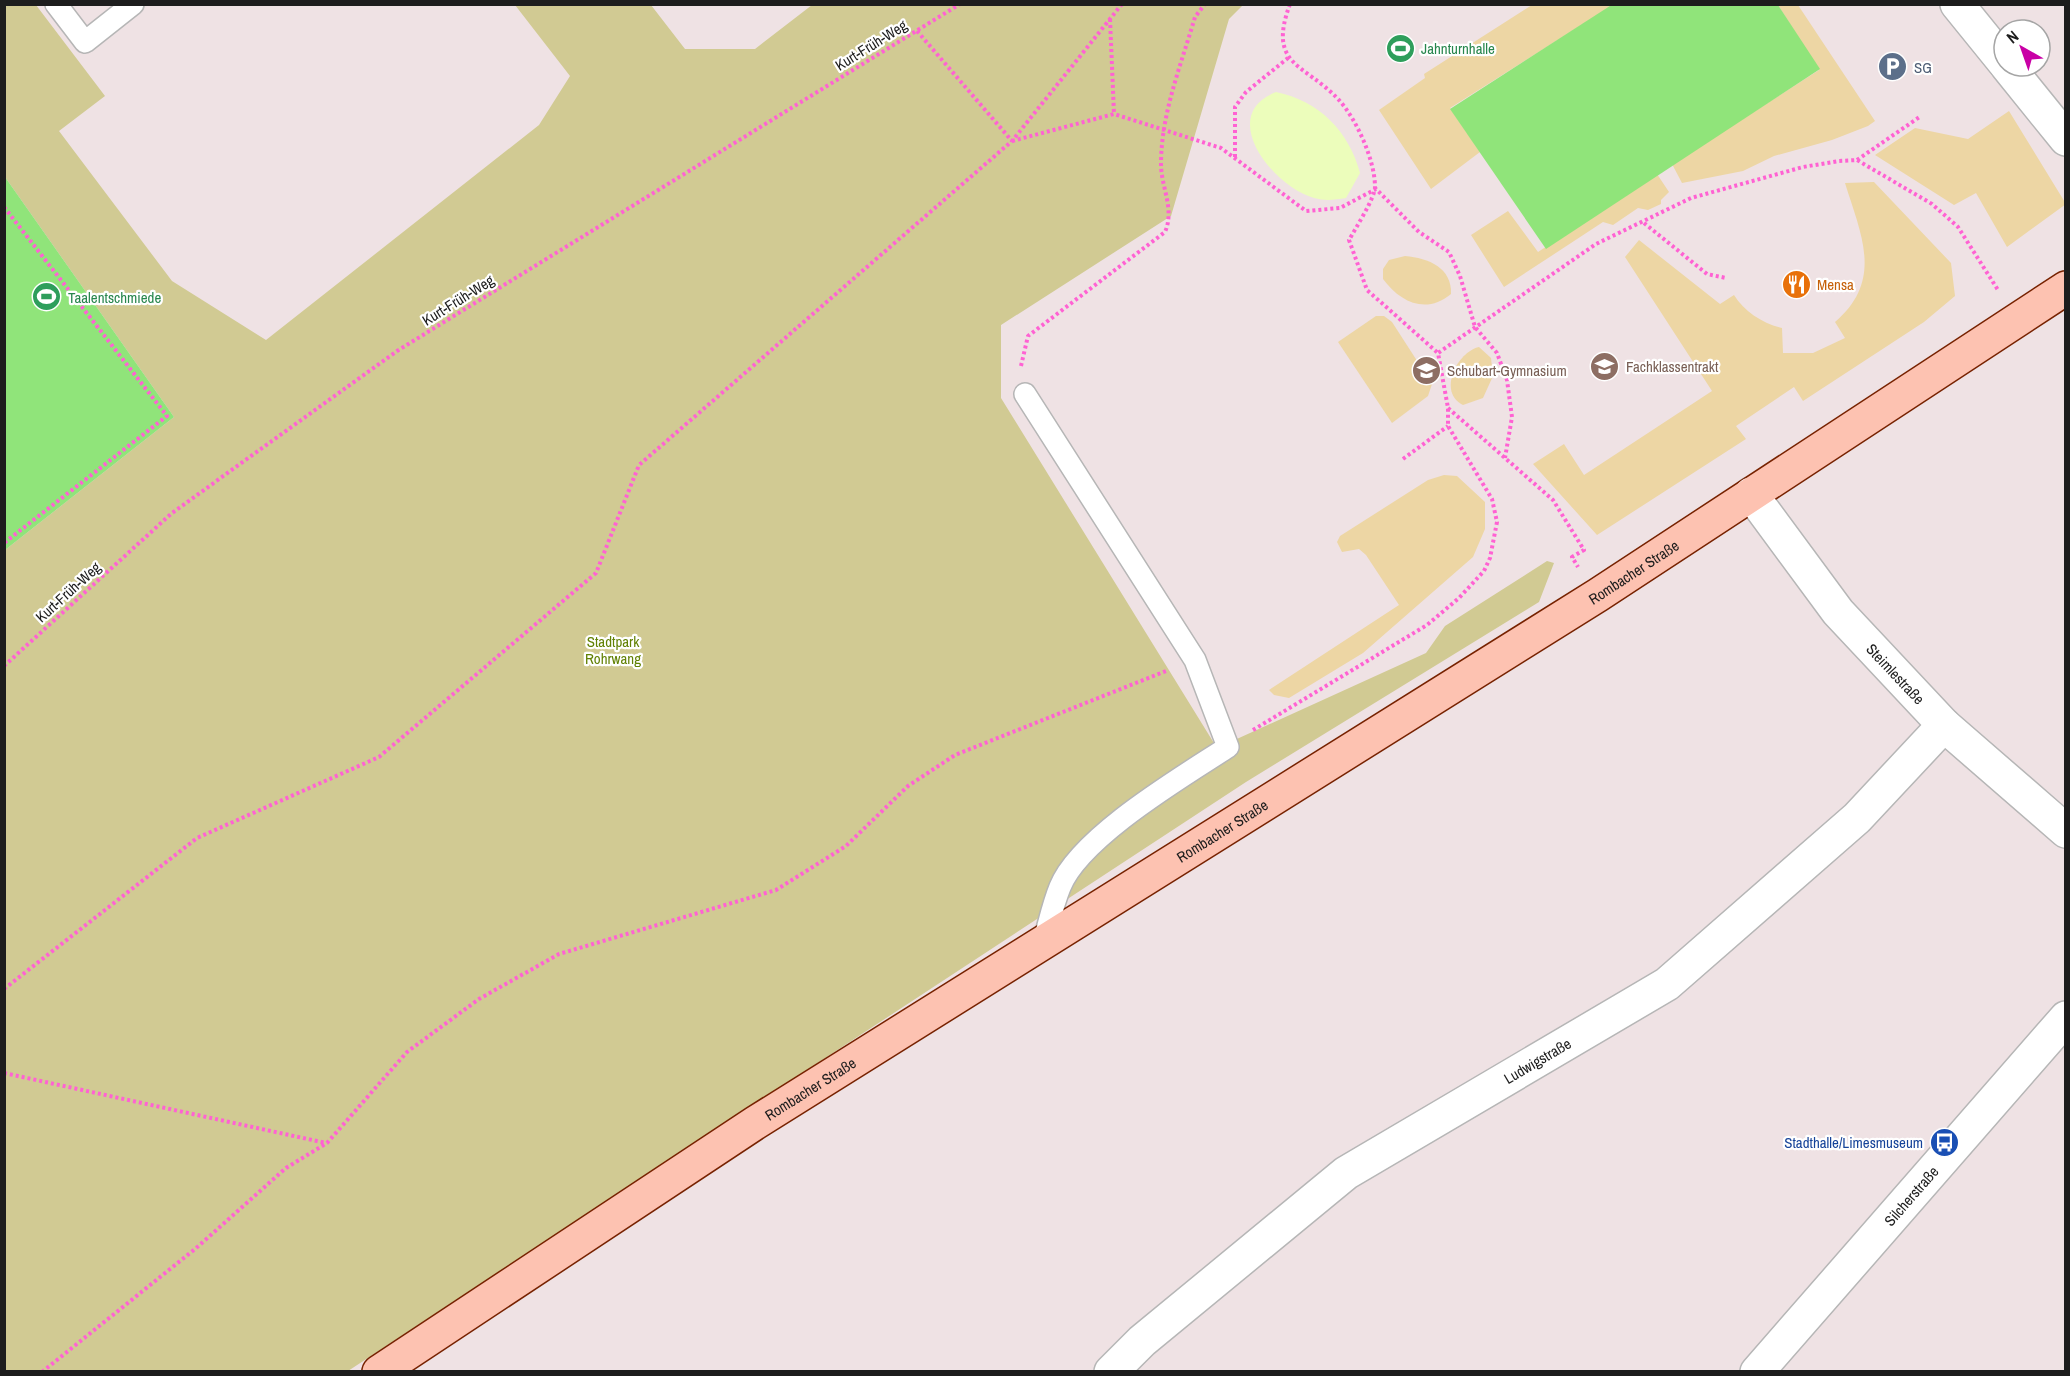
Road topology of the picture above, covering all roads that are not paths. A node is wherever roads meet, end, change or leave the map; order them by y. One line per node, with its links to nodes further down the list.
1 (56, 4): 2 (lane)
2 (133, 4)
3 (1957, 4): 4 (street)
4 (1992, 47)
5 (2017, 78): 6 (street)
6 (2066, 139)
7 (2066, 288): 9 (main road, Rombacher Straße)
8 (1025, 394): 12 (lane)
9 (1751, 494): 10 (street, Steimlestraße); 12 (main road, Rombacher Straße)
10 (1944, 725): 11 (street, Steimlestraße); 15 (street, Ludwigstraße)
11 (2066, 831)
12 (1044, 940): 14 (main road, Rombacher Straße)
13 (2066, 1018): 16 (street, Silcherstraße)
14 (378, 1371)
15 (1111, 1371)
16 (1756, 1371)

